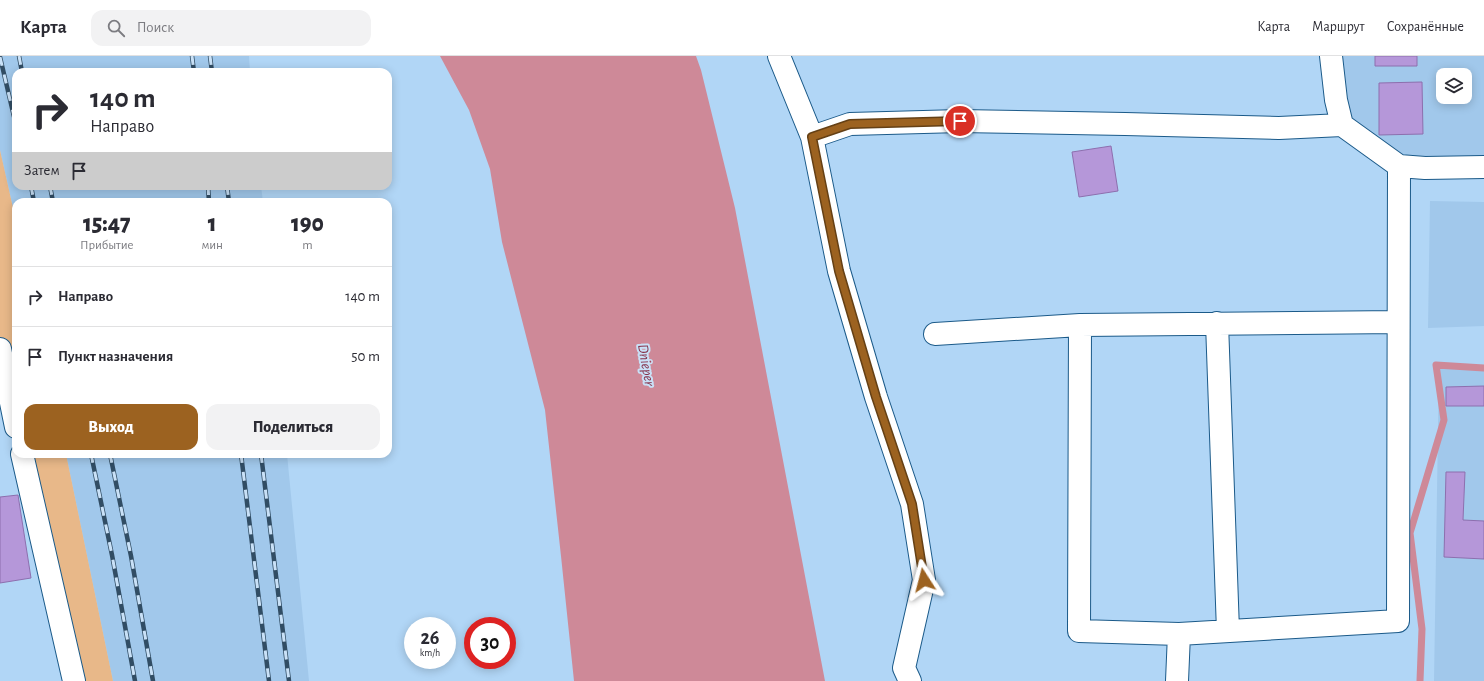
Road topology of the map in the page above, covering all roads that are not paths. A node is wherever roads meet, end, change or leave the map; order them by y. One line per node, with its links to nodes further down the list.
1 (779, 56): 4 (street)
2 (1331, 56): 3 (street)
3 (1342, 124): 4 (street); 5 (street)
4 (812, 137): 17 (street)
5 (1399, 166): 6 (street); 7 (street)
6 (1484, 167)
7 (1398, 322): 8 (street); 14 (street)
8 (1217, 323): 9 (street); 14 (street)
9 (1080, 325): 10 (street); 15 (street)
10 (935, 334)
11 (0, 349): 12 (street)
12 (12, 408)
13 (23, 458): 16 (street)
14 (1228, 631): 15 (street)
15 (1179, 634): 18 (street)
16 (74, 681)
17 (910, 681)
18 (1177, 681)

